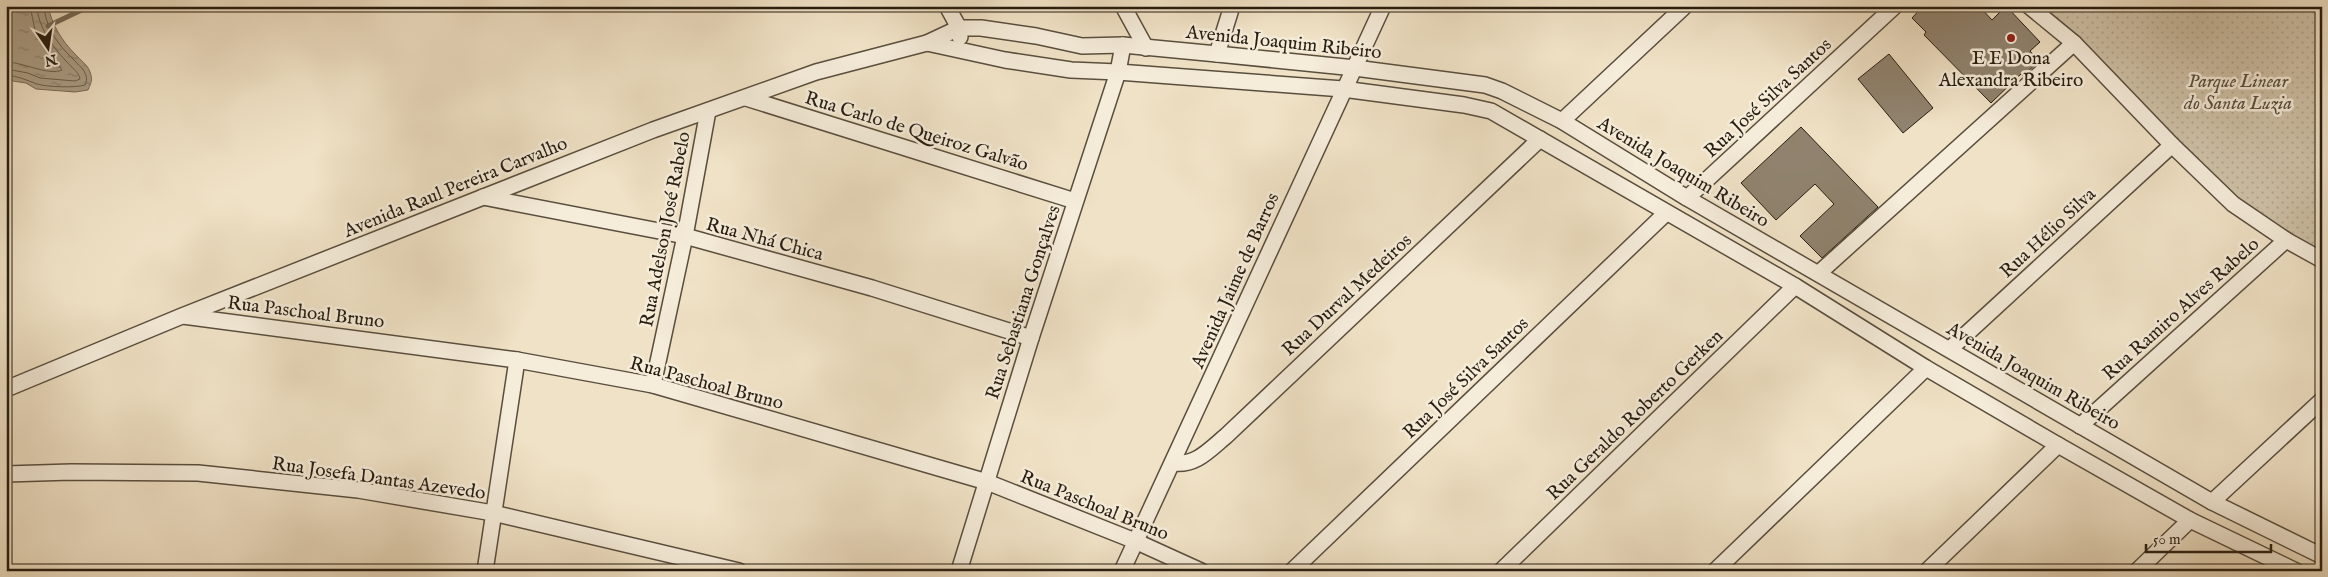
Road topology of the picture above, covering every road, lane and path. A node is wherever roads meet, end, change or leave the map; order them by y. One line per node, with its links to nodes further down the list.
1 (947, 6): 8 (street)
2 (1123, 6): 12 (street)
3 (1232, 6): 14 (street)
4 (1383, 6): 15 (street, Avenida Jaime de Barros)
5 (1685, 6): 20 (street)
6 (1895, 6): 24 (street, Rua José Silva Santos)
7 (2029, 6): 10 (street)
8 (959, 28): 9 (street, Avenida Raul Pereira Carvalho); 11 (street, Avenida Joaquim Ribeiro); 13 (street)
9 (927, 43): 13 (street, Avenida Raul Pereira Carvalho); 18 (street, Avenida Raul Pereira Carvalho)
10 (2074, 43): 22 (street); 30 (street)
11 (1123, 45): 12 (street, Avenida Joaquim Ribeiro); 16 (street, Rua Sebastiana Gonçalves)
12 (1146, 48): 14 (street, Avenida Joaquim Ribeiro)
13 (961, 51): 16 (street)
14 (1217, 54): 15 (street, Avenida Joaquim Ribeiro)
15 (1355, 68): 17 (street, Avenida Jaime de Barros); 20 (street, Avenida Joaquim Ribeiro)
16 (1118, 72): 17 (street); 25 (street, Rua Sebastiana Gonçalves)
17 (1343, 89): 21 (street); 42 (street, Avenida Jaime de Barros)
18 (746, 98): 19 (street, Avenida Raul Pereira Carvalho); 25 (street, Rua Carlo de Queiroz Galvão)
19 (708, 111): 23 (street, Avenida Raul Pereira Carvalho); 27 (street, Rua Adelson José Rabelo)
20 (1562, 121): 24 (street, Avenida Joaquim Ribeiro)
21 (1540, 139): 26 (street); 42 (street, Rua Durval Medeiros)
22 (2172, 145): 28 (street); 34 (street, Rua Hélio Silva)
23 (483, 197): 27 (street, Rua Nhá Chica); 32 (street, Avenida Raul Pereira Carvalho)
24 (1688, 198): 30 (street, Avenida Joaquim Ribeiro)
25 (1075, 201): 33 (street, Rua Sebastiana Gonçalves)
26 (1666, 213): 31 (street); 55 (street, Rua José Silva Santos)
27 (685, 236): 33 (street, Rua Nhá Chica); 37 (street, Rua Adelson José Rabelo)
28 (2286, 240): 29 (street); 40 (street, Rua Ramiro Alves Rabelo)
29 (2322, 260)
30 (1819, 273): 34 (street, Avenida Joaquim Ribeiro)
31 (1796, 286): 36 (street); 56 (street, Rua Geraldo Roberto Gerken)
32 (182, 316): 35 (street, Rua Paschoal Bruno); 38 (street, Avenida Raul Pereira Carvalho)
33 (1031, 338): 44 (street, Rua Sebastiana Gonçalves)
34 (1950, 349): 40 (street, Avenida Joaquim Ribeiro)
35 (516, 360): 37 (street, Rua Paschoal Bruno); 46 (street)
36 (1926, 368): 41 (street); 57 (street)
37 (653, 385): 44 (street, Rua Paschoal Bruno)
38 (6, 389)
39 (2322, 400): 45 (street)
40 (2080, 426): 45 (street, Avenida Joaquim Ribeiro)
41 (2058, 445): 47 (street); 58 (street)
42 (1173, 464): 48 (street, Avenida Jaime de Barros)
43 (6, 474): 46 (street, Rua Josefa Dantas Azevedo)
44 (987, 482): 48 (street, Rua Paschoal Bruno); 52 (street, Rua Sebastiana Gonçalves)
45 (2212, 502): 49 (street, Avenida Joaquim Ribeiro)
46 (493, 513): 50 (street); 51 (street, Rua Josefa Dantas Azevedo)
47 (2190, 520): 59 (street); 60 (street)
48 (1135, 541): 53 (street, Avenida Jaime de Barros); 54 (street, Rua Paschoal Bruno)
49 (2322, 556)
50 (485, 571)
51 (739, 571)
52 (959, 571)
53 (1122, 571)
54 (1200, 571)
55 (1292, 571)
56 (1501, 571)
57 (1714, 571)
58 (1927, 571)
59 (2137, 571)
60 (2296, 571)

